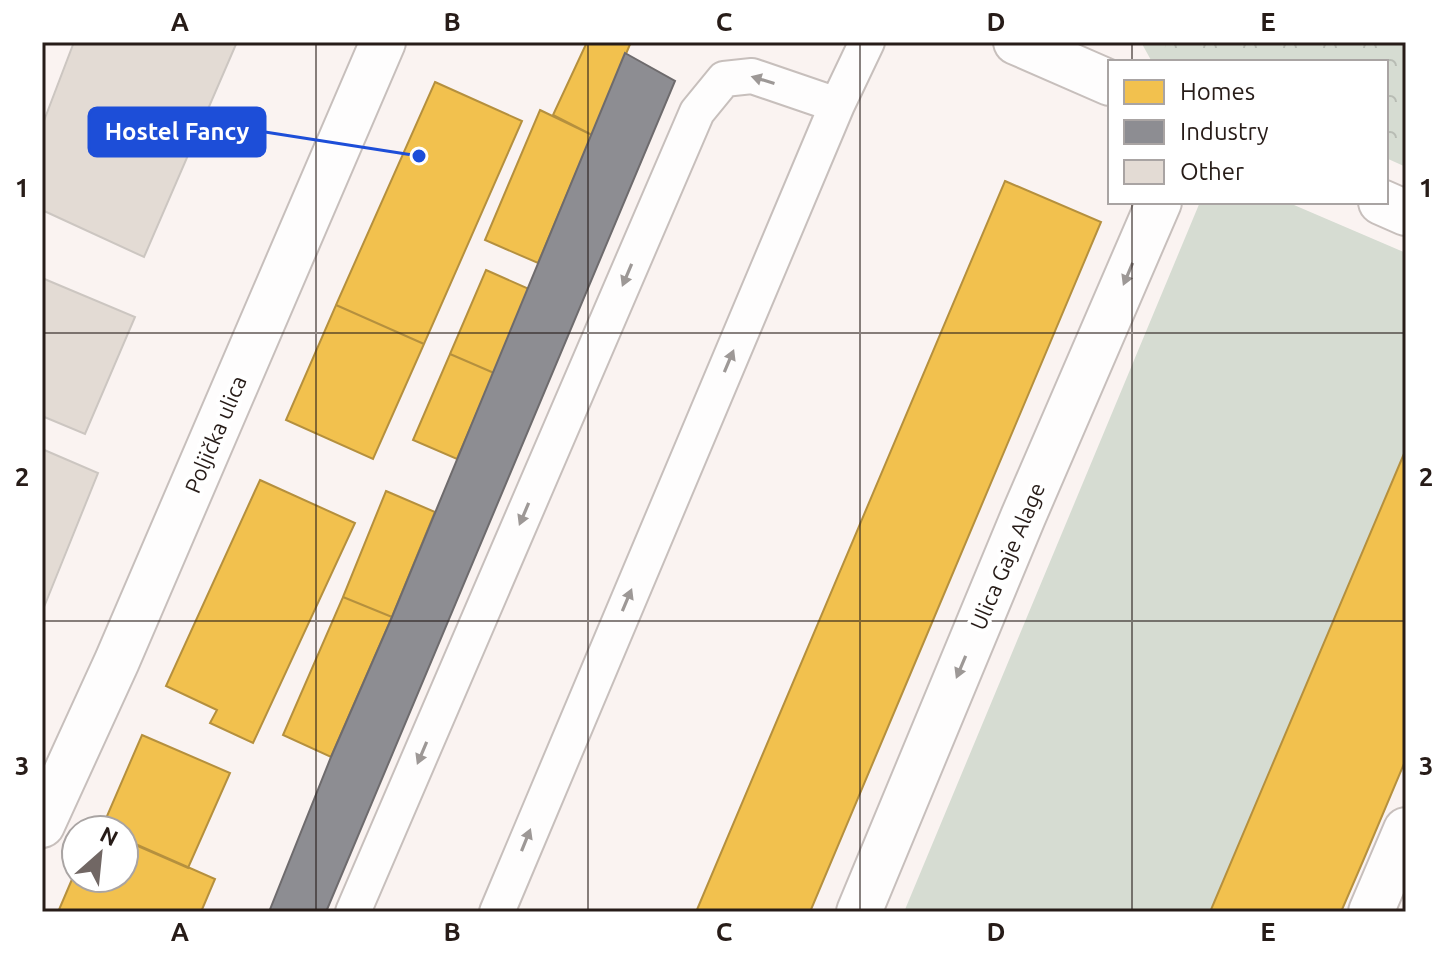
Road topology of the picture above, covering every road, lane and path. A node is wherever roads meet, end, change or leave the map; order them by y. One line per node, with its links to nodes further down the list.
1 (383, 42): 10 (street, Poljička ulica)
2 (867, 42): 6 (lane)
3 (1016, 42): 4 (street)
4 (1068, 52): 5 (street)
5 (1108, 82)
6 (837, 105): 12 (lane, one-way to 12); 13 (lane, one-way to 6)
7 (1158, 204): 14 (street, Ulica Gaje Alage, one-way to 14)
8 (1386, 204): 9 (street)
9 (1406, 213)
10 (42, 825)
11 (1406, 830): 15 (street)
12 (353, 912)
13 (497, 912)
14 (859, 912)
15 (1371, 912)

